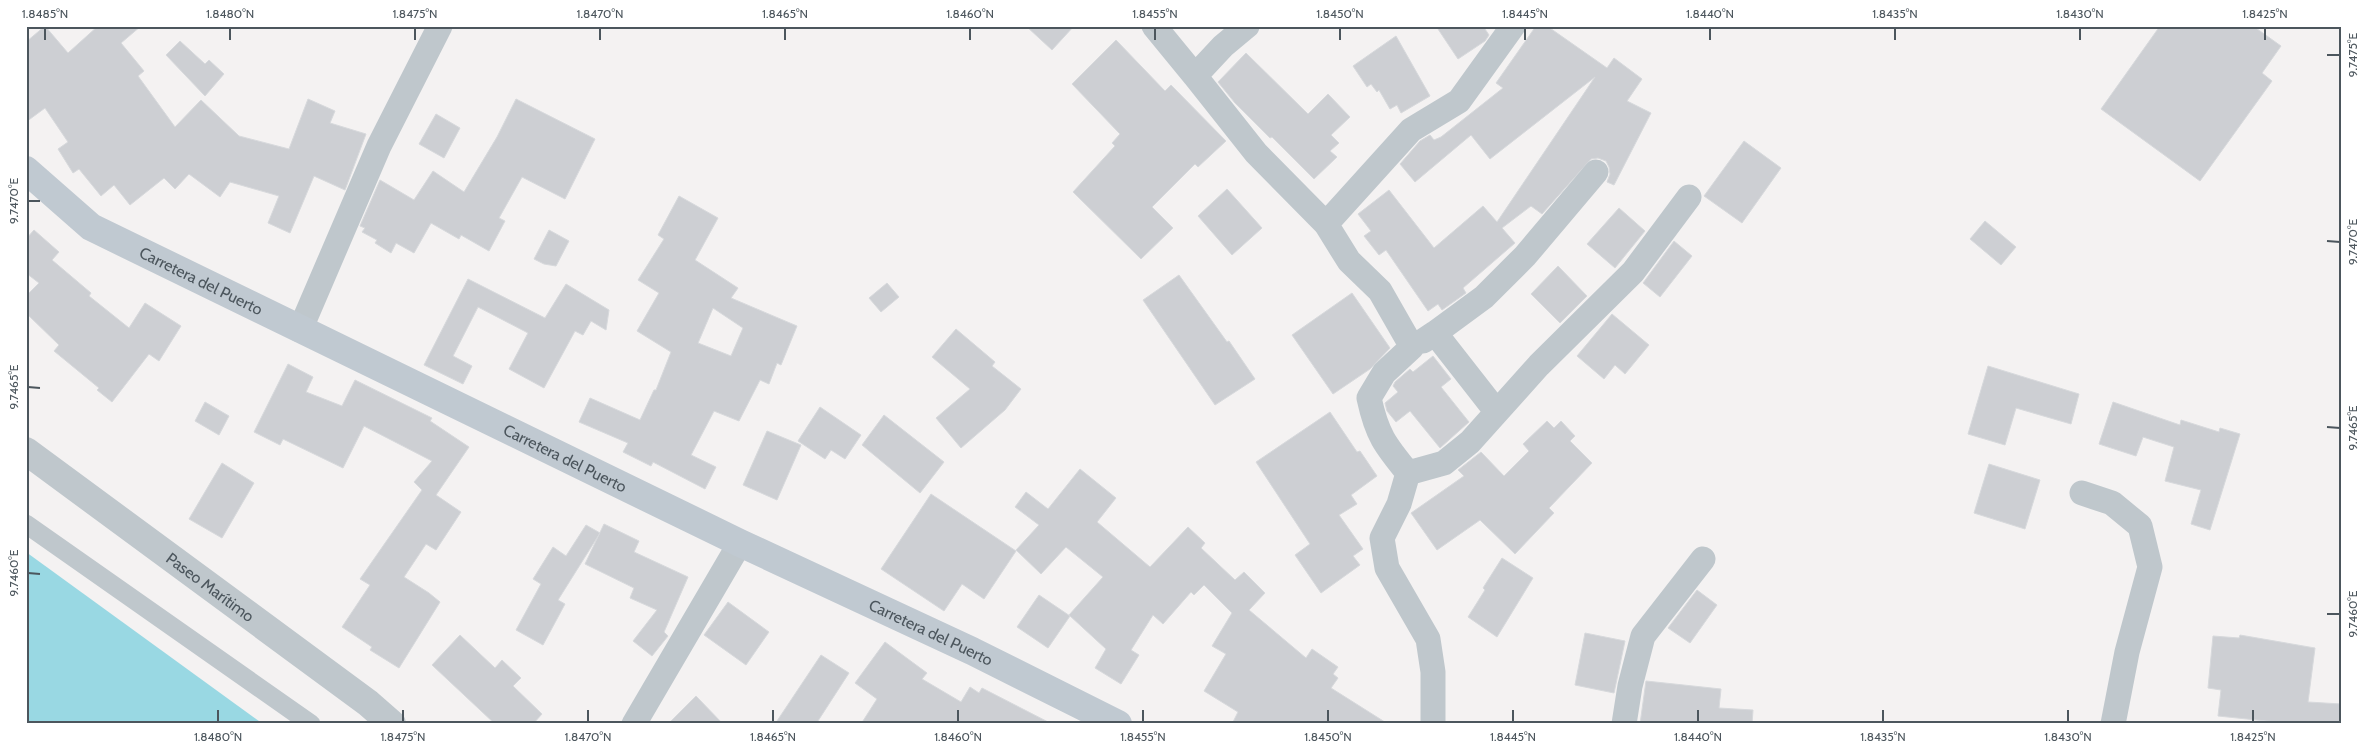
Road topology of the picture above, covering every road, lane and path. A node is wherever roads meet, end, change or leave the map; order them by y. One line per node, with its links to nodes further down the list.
1 (440, 26): 10 (street)
2 (1154, 26): 5 (street)
3 (1247, 26): 5 (street)
4 (1513, 26): 9 (street)
5 (1195, 76): 9 (street)
6 (26, 170): 10 (main road, Carretera del Puerto)
7 (1596, 172): 11 (street)
8 (1689, 197): 13 (street)
9 (1326, 224): 12 (street)
10 (300, 330): 18 (main road, Carretera del Puerto)
11 (1435, 333): 12 (street); 13 (street)
12 (1412, 347): 15 (street)
13 (1496, 411): 15 (street)
14 (26, 451): 21 (street, Paseo Marítimo)
15 (1408, 473): 24 (street)
16 (2082, 493): 26 (street)
17 (26, 524): 20 (street)
18 (740, 543): 22 (street); 23 (main road, Carretera del Puerto)
19 (1703, 559): 25 (street)
20 (311, 724)
21 (392, 724)
22 (634, 724)
23 (1118, 724)
24 (1433, 724)
25 (1624, 724)
26 (2113, 724)

